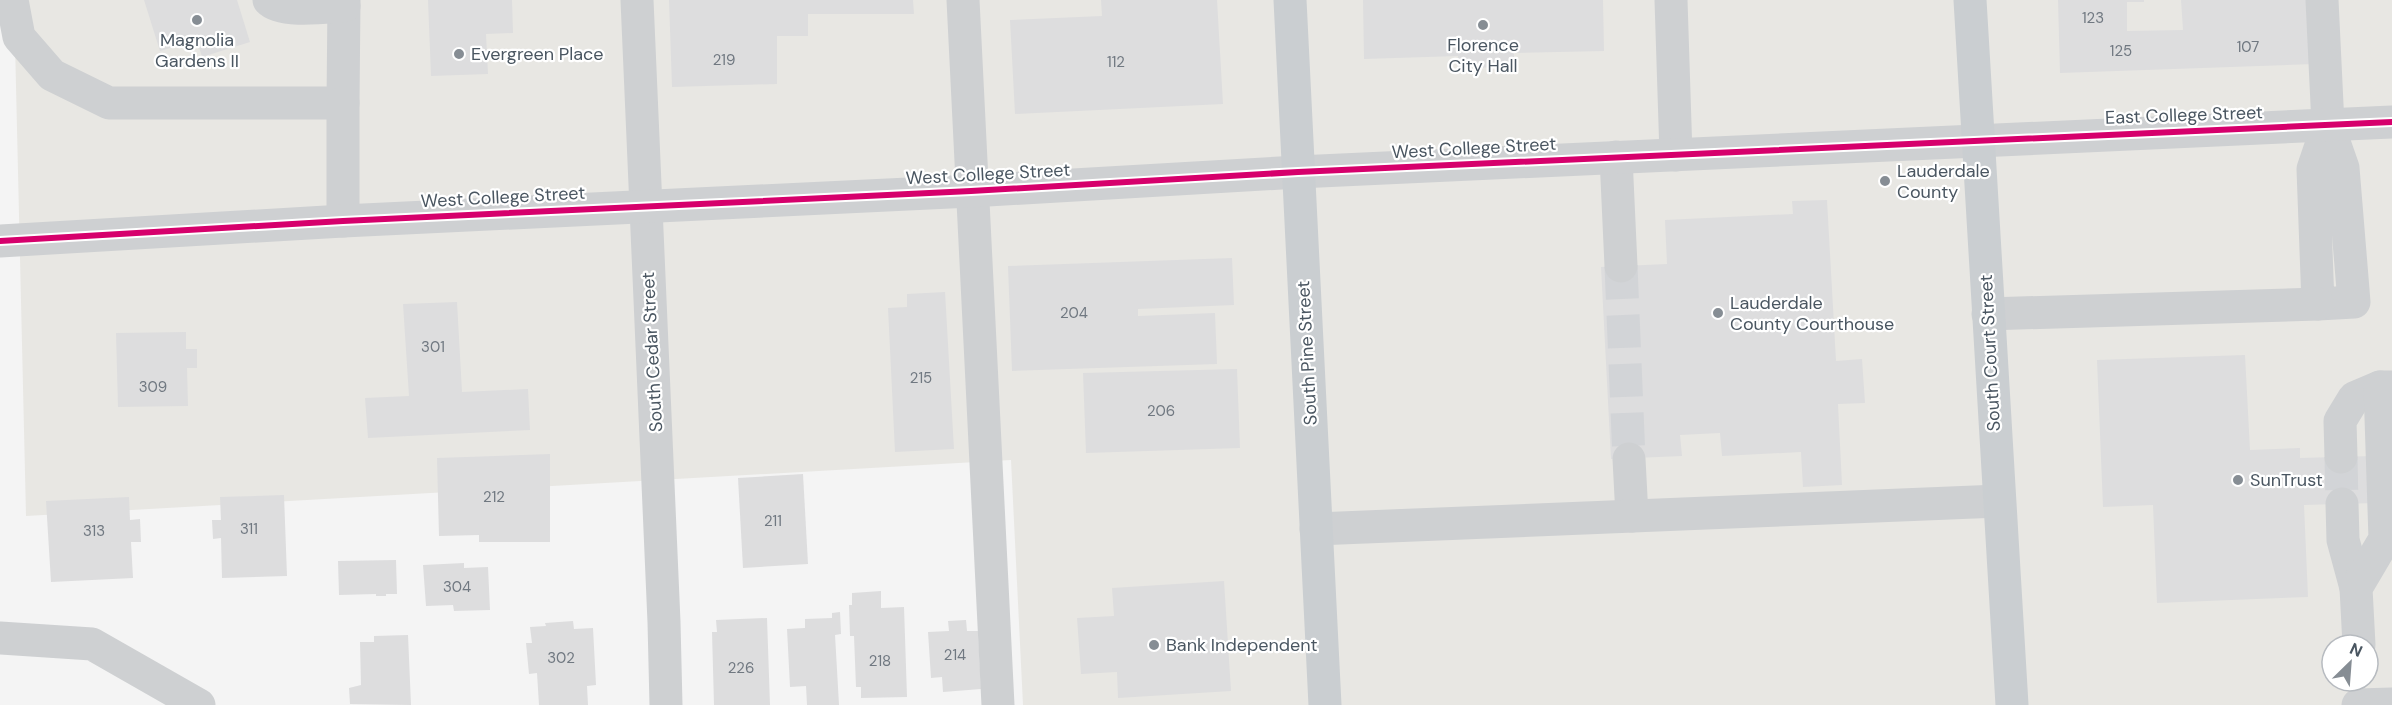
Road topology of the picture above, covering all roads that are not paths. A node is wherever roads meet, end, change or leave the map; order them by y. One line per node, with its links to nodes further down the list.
1 (12, 0): 10 (street)
2 (269, 0): 9 (street)
3 (638, 0): 18 (street, South Cedar Street)
4 (963, 0): 17 (street)
5 (1290, 0): 16 (main road, South Pine Street)
6 (1671, 0): 14 (street)
7 (1970, 0): 13 (main road, South Court Street)
8 (2322, 0): 12 (street)
9 (344, 3): 10 (street)
10 (343, 103): 19 (street)
11 (2392, 122): 12 (street, East College Street)
12 (2328, 125): 13 (street, East College Street); 22 (street)
13 (1978, 139): 14 (street, West College Street); 22 (main road, South Court Street)
14 (1676, 155): 15 (street, West College Street)
15 (1616, 157): 16 (street, West College Street); 21 (street)
16 (1298, 172): 17 (street, West College Street); 29 (main road, South Pine Street)
17 (971, 191): 18 (street, West College Street); 36 (street)
18 (646, 205): 19 (street, West College Street); 35 (street, South Cedar Street)
19 (343, 221): 20 (street, West College Street)
20 (0, 241)
21 (1621, 266)
22 (1988, 314): 26 (main road, South Court Street)
23 (2386, 387): 24 (street); 30 (street)
24 (2341, 457)
25 (1629, 459): 28 (street)
26 (1999, 501): 28 (street); 38 (main road, South Court Street)
27 (2342, 504): 30 (street)
28 (1632, 516): 29 (street)
29 (1316, 529): 37 (main road, South Pine Street)
30 (2356, 588): 31 (street)
31 (2359, 633)
32 (0, 638): 34 (street)
33 (2392, 704): 40 (street)
34 (199, 705)
35 (666, 705)
36 (998, 705)
37 (1325, 705)
38 (2012, 705)
39 (2358, 705): 40 (street)
40 (2363, 705)

